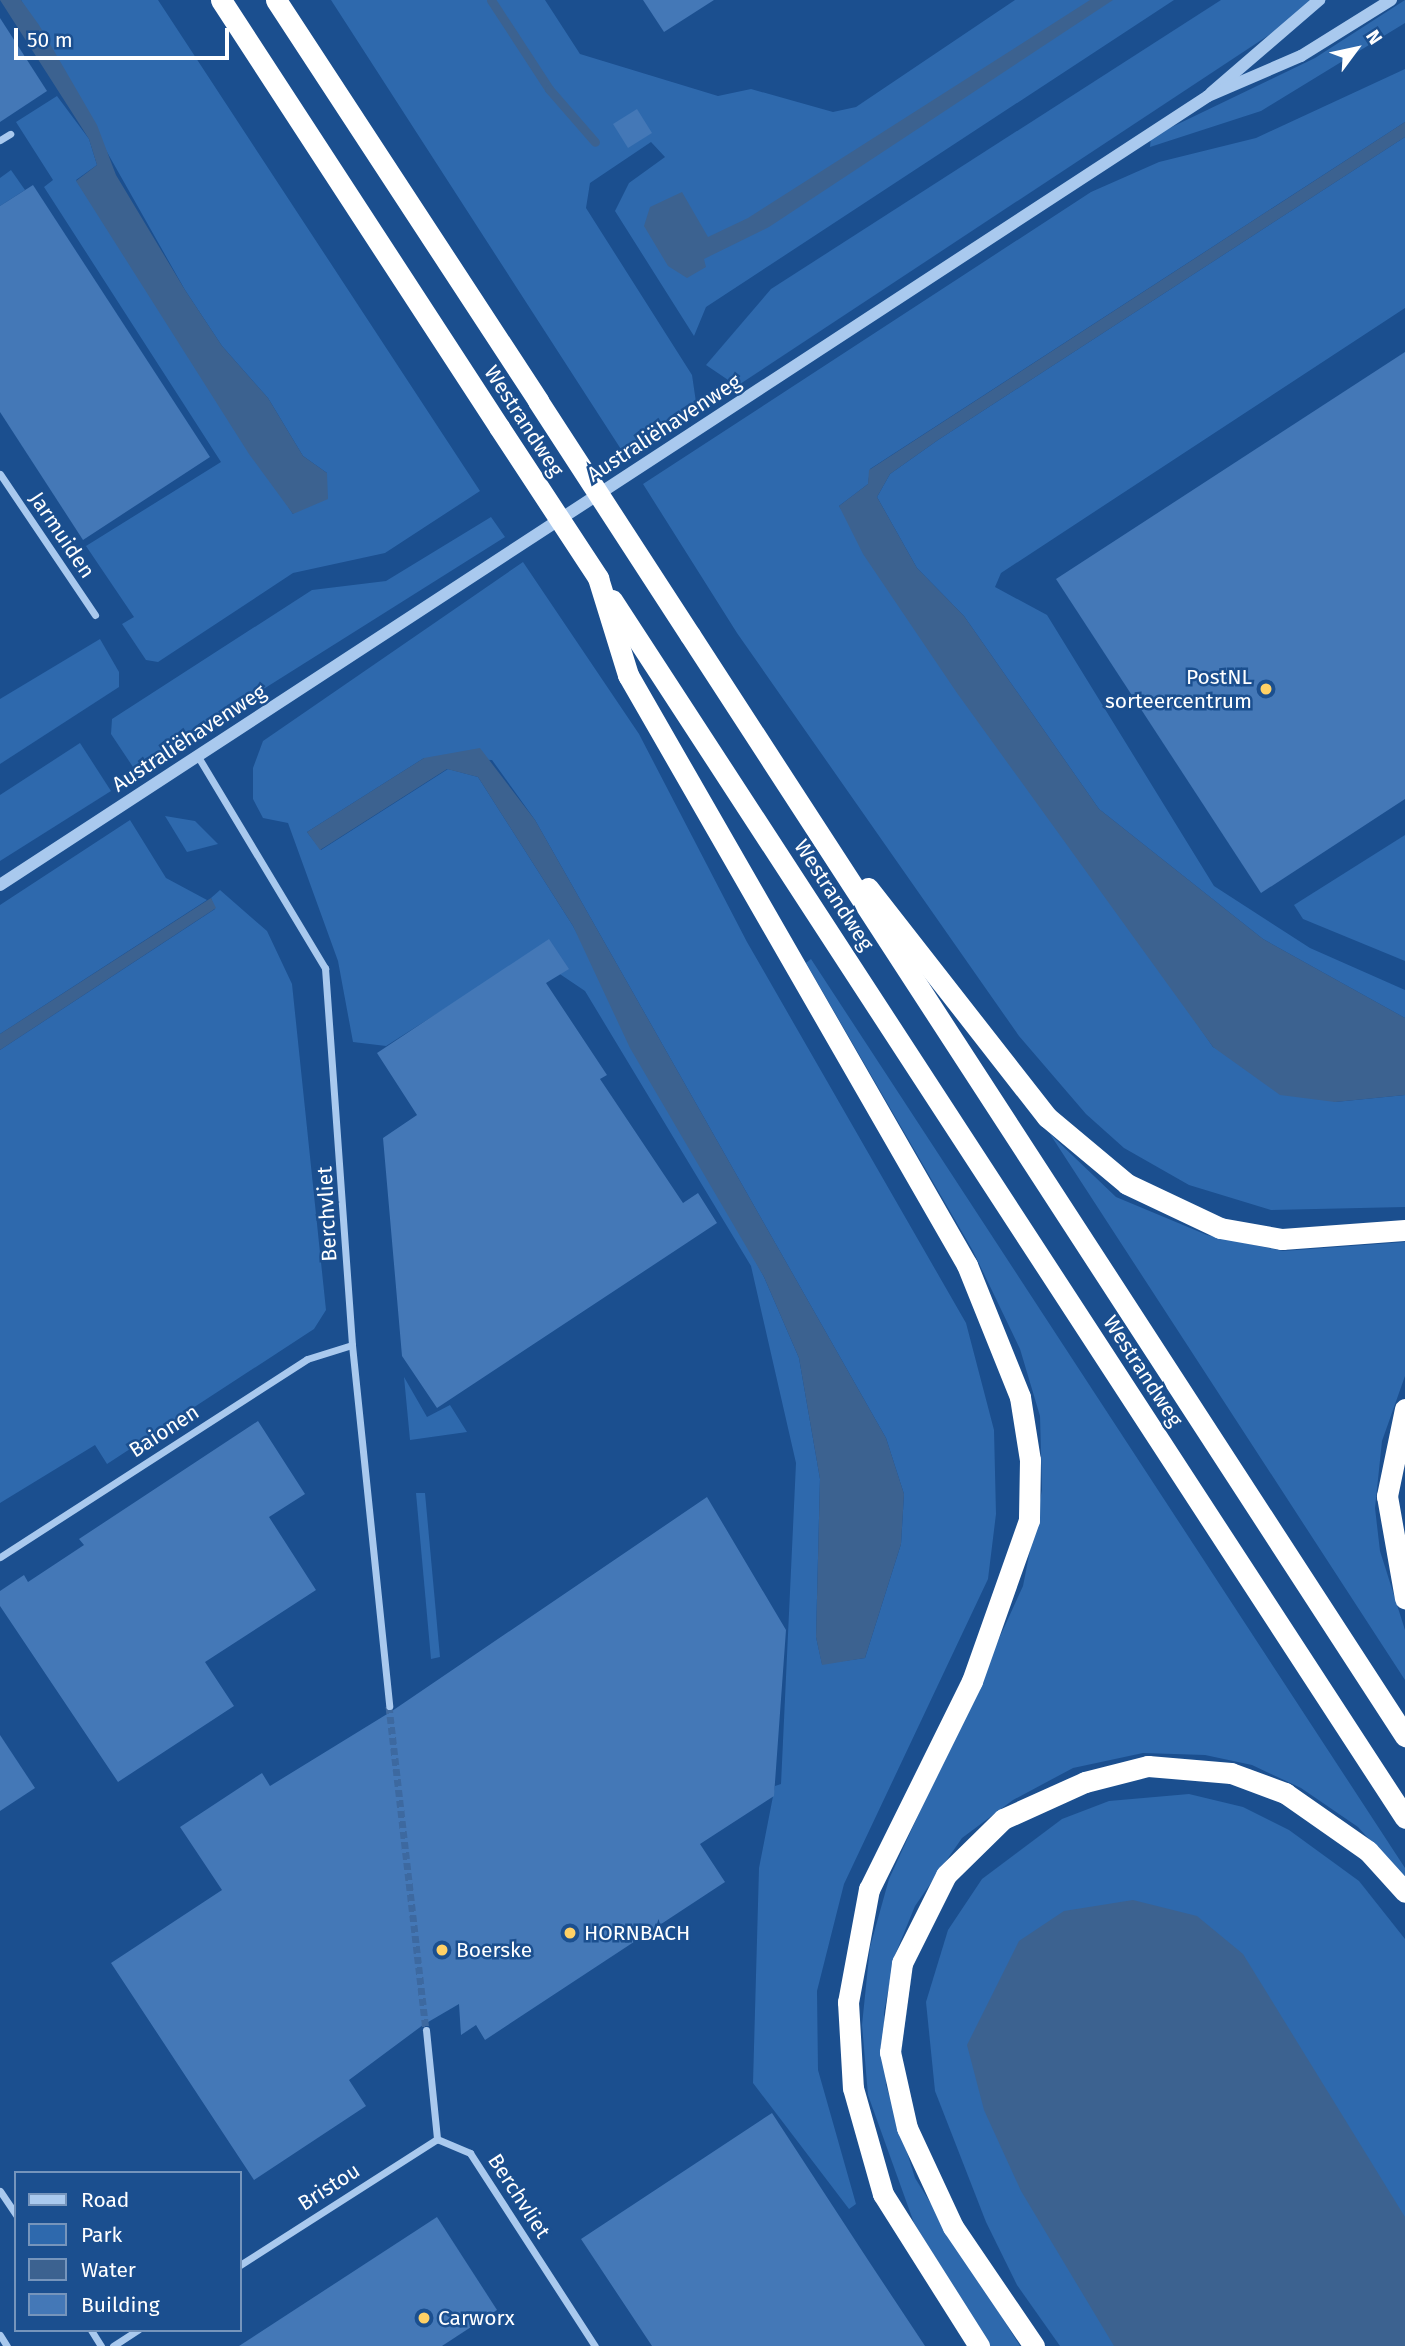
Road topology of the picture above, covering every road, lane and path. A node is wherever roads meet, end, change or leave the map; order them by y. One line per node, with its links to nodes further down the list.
1 (221, 0): 9 (highway, Westrandweg, bridge)
2 (276, 0): 12 (highway, Westrandweg, bridge)
3 (1320, 0): 5 (street, Australiëhavenweg)
4 (1391, 0): 5 (street, Australiëhavenweg)
5 (1208, 96): 11 (street, Australiëhavenweg)
6 (10, 134): 7 (street)
7 (0, 140)
8 (0, 474): 10 (street, Jarmuiden)
9 (598, 579): 21 (highway, Westrandweg); 33 (highway)
10 (95, 615)
11 (197, 754): 13 (street, Australiëhavenweg); 15 (street, Berchvliet)
12 (779, 773): 14 (highway); 20 (highway, Westrandweg)
13 (0, 884)
14 (1405, 1230)
15 (352, 1345): 17 (street, Baionen); 19 (street, Berchvliet)
16 (1405, 1409): 18 (highway)
17 (0, 1557)
18 (1405, 1598)
19 (389, 1706)
20 (1405, 1736)
21 (1405, 1818)
22 (1405, 1892): 34 (highway)
23 (426, 2030): 24 (street)
24 (437, 2139): 27 (street, Bristou); 32 (street, Berchvliet)
25 (0, 2191): 26 (street)
26 (14, 2212)
27 (242, 2264)
28 (135, 2332): 31 (street)
29 (0, 2335): 30 (street)
30 (7, 2346)
31 (114, 2346)
32 (596, 2346)
33 (979, 2346)
34 (1034, 2346)

